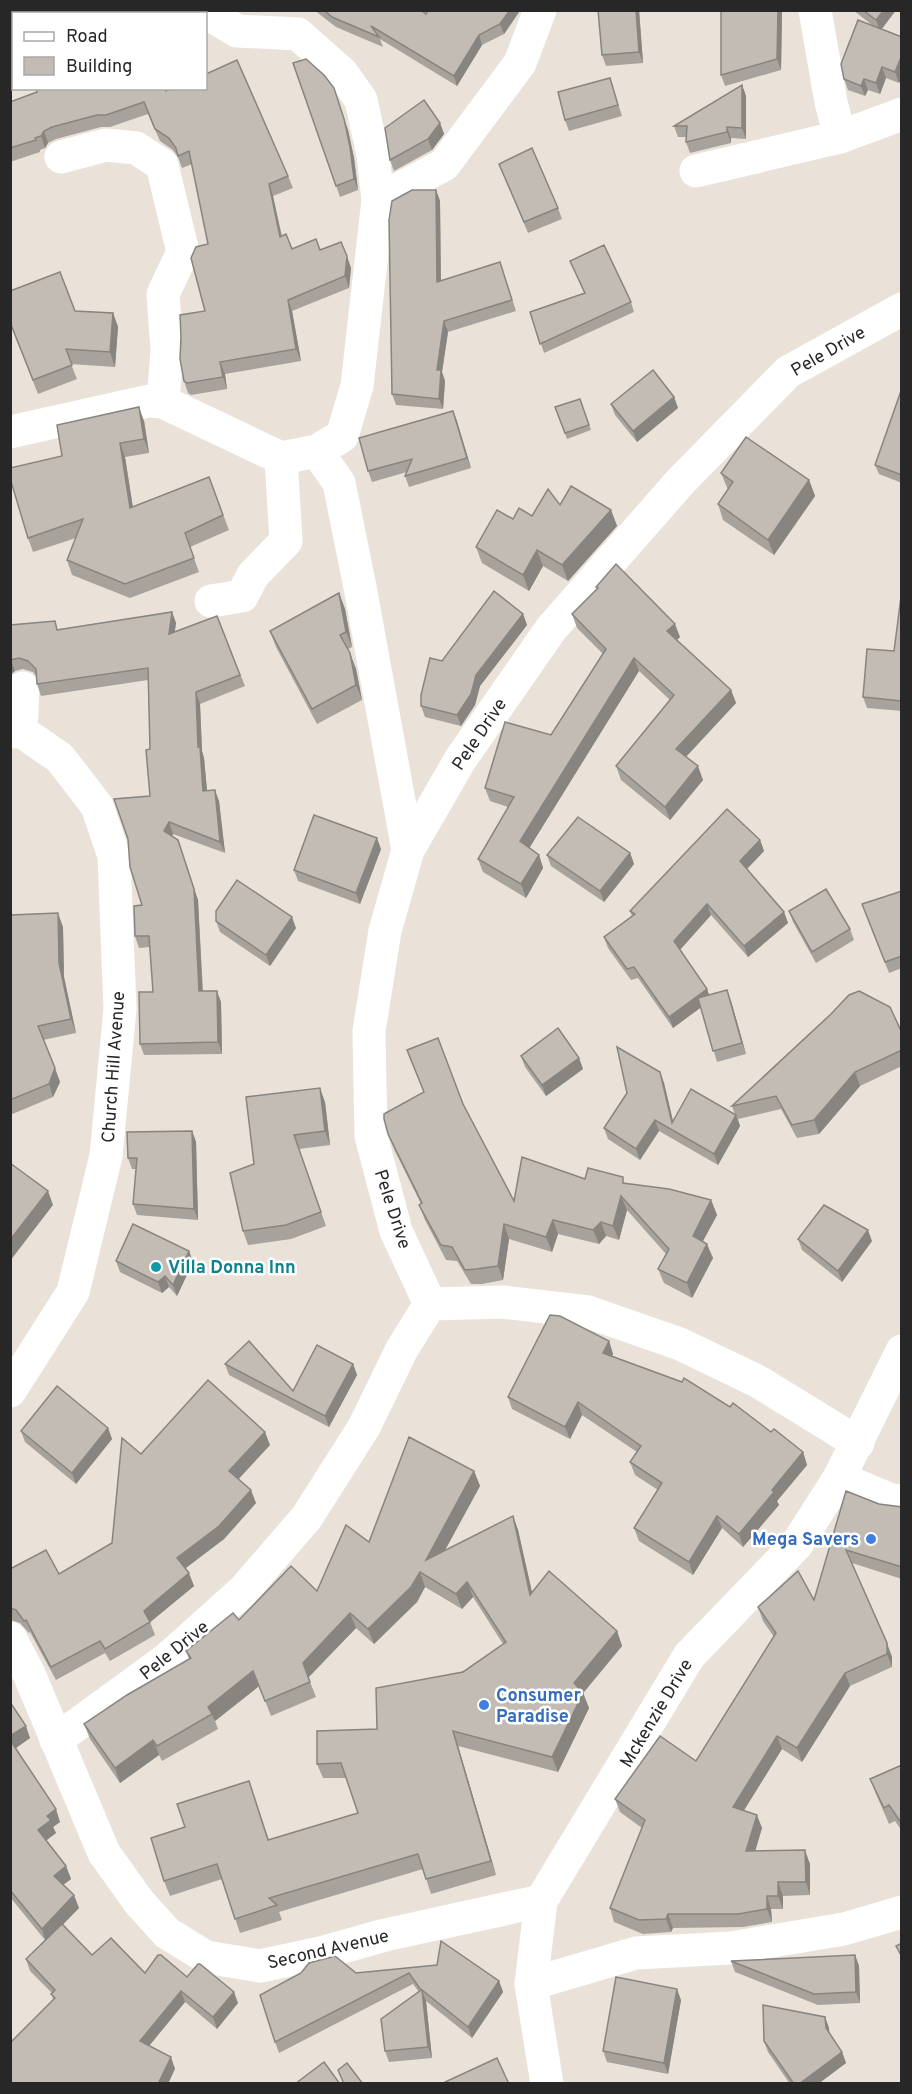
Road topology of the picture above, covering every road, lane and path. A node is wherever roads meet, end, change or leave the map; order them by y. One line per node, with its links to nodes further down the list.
1 (540, 10): 8 (street)
2 (814, 10): 5 (street)
3 (207, 13): 8 (street)
4 (902, 114): 5 (street)
5 (840, 137): 7 (street)
6 (61, 157): 10 (street)
7 (696, 171)
8 (378, 200): 12 (street)
9 (902, 309): 17 (street, Pele Drive)
10 (163, 402): 11 (street); 13 (street)
11 (10, 432)
12 (317, 452): 13 (street); 17 (street)
13 (280, 458): 14 (street)
14 (211, 601)
15 (23, 688): 16 (street)
16 (16, 731): 20 (street, Church Hill Avenue)
17 (408, 850): 18 (street, Pele Drive)
18 (430, 1304): 21 (street); 25 (street, Pele Drive)
19 (902, 1351): 21 (street, Mckenzie Drive)
20 (10, 1391)
21 (858, 1443): 22 (street, Mckenzie Drive)
22 (839, 1478): 23 (street); 26 (street, Mckenzie Drive)
23 (902, 1501)
24 (10, 1638): 25 (street, Second Avenue)
25 (56, 1740): 26 (street, Second Avenue)
26 (541, 1901): 28 (street, Mckenzie Drive)
27 (902, 1912): 28 (street)
28 (531, 1984): 29 (street, Mckenzie Drive)
29 (547, 2084)

